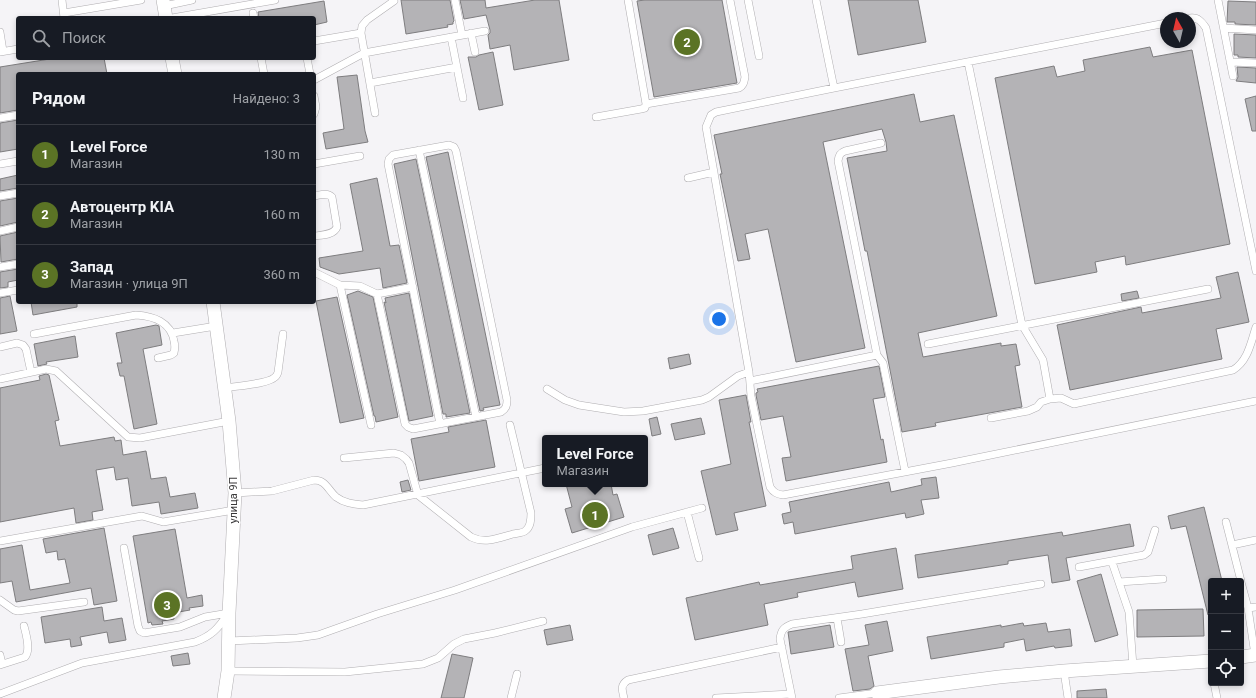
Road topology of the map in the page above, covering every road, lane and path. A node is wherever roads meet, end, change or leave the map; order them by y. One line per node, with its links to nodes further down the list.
1 (62, 0): 13 (lane)
2 (141, 0): 13 (lane)
3 (192, 0): 12 (lane)
4 (275, 0): 14 (lane)
5 (455, 0): 23 (lane)
6 (628, 0): 46 (lane)
7 (730, 0): 46 (lane)
8 (748, 0): 30 (lane)
9 (816, 0): 44 (lane)
10 (1218, 0): 17 (lane)
11 (394, 1): 21 (lane)
12 (164, 8)
13 (64, 15)
14 (183, 16)
15 (1196, 19): 67 (lane)
16 (1160, 24): 34 (lane)
17 (1224, 28): 18 (lane); 35 (lane)
18 (1256, 30)
19 (485, 31): 22 (lane)
20 (0, 32): 27 (lane)
21 (361, 33): 25 (lane); 28 (lane)
22 (471, 33): 23 (lane); 29 (lane)
23 (462, 35): 24 (lane)
24 (451, 37): 28 (lane); 37 (lane)
25 (316, 41)
26 (16, 49): 27 (lane)
27 (2, 52)
28 (364, 52): 42 (lane); 43 (lane)
29 (475, 52)
30 (759, 56)
31 (172, 60): 38 (street)
32 (261, 60): 39 (lane)
33 (308, 60): 40 (lane)
34 (968, 62): 44 (lane); 76 (lane)
35 (1230, 62): 36 (lane); 41 (lane)
36 (1256, 63)
37 (457, 67): 43 (lane); 45 (lane)
38 (174, 72)
39 (264, 72)
40 (310, 72)
41 (1233, 76)
42 (316, 79)
43 (370, 83): 47 (lane)
44 (834, 88): 57 (lane)
45 (463, 98)
46 (646, 104): 49 (lane)
47 (375, 113)
48 (16, 115): 50 (lane)
49 (596, 116)
50 (0, 118)
51 (881, 143): 85 (lane)
52 (419, 150): 70 (lane); 95 (lane); 95 (lane)
53 (360, 156): 56 (lane)
54 (16, 161): 55 (lane)
55 (0, 164)
56 (316, 164)
57 (714, 172): 58 (lane); 88 (lane)
58 (688, 178)
59 (16, 193): 60 (lane)
60 (0, 196)
61 (316, 196): 64 (lane)
62 (16, 227): 63 (lane)
63 (0, 230)
64 (316, 236)
65 (16, 264): 66 (lane)
66 (0, 267)
67 (1256, 271)
68 (316, 273): 69 (lane)
69 (340, 285): 74 (lane); 99 (lane)
70 (412, 287): 74 (lane); 98 (lane)
71 (1208, 289): 76 (lane)
72 (16, 290): 73 (lane)
73 (0, 293)
74 (377, 294): 98 (lane)
75 (213, 304): 77 (street, улица 9П)
76 (1022, 325): 82 (lane); 93 (lane)
77 (216, 326): 79 (lane); 91 (street, улица 9П)
78 (1256, 327): 84 (lane)
79 (173, 333): 80 (lane); 86 (lane)
80 (34, 334)
81 (283, 334): 91 (lane)
82 (928, 344)
83 (0, 347): 87 (lane)
84 (1252, 349): 93 (lane)
85 (877, 355): 90 (lane); 103 (lane)
86 (158, 358)
87 (30, 372): 89 (lane); 97 (lane)
88 (749, 372): 90 (lane); 92 (lane)
89 (0, 379)
90 (750, 381): 103 (lane)
91 (225, 388): 97 (street, улица 9П)
92 (547, 389)
93 (1050, 399): 96 (lane)
94 (1256, 401): 103 (lane)
95 (476, 417): 98 (lane)
96 (991, 418)
97 (229, 421): 105 (street, улица 9П)
98 (440, 424)
99 (371, 425)
100 (510, 425): 104 (lane)
101 (344, 458): 106 (lane)
102 (542, 469): 104 (lane)
103 (905, 471)
104 (521, 473): 106 (lane); 106 (lane)
105 (234, 493): 106 (lane); 108 (street, улица 9П)
106 (418, 495)
107 (702, 508): 109 (lane)
108 (234, 510): 112 (lane); 128 (street, улица 9П)
109 (687, 512): 116 (lane); 132 (lane)
110 (1226, 522): 114 (lane)
111 (1155, 530): 117 (lane)
112 (0, 540)
113 (1256, 540): 114 (lane)
114 (1232, 545): 119 (lane)
115 (124, 548): 128 (lane)
116 (699, 558)
117 (1112, 562): 118 (lane); 121 (lane)
118 (1079, 567)
119 (1240, 578)
120 (1163, 579): 121 (lane)
121 (1119, 582): 140 (lane)
122 (1041, 584): 129 (lane)
123 (1244, 593): 127 (lane)
124 (0, 600): 125 (lane)
125 (84, 602)
126 (1256, 607): 127 (lane)
127 (1248, 608): 135 (lane)
128 (229, 613): 132 (street, улица 9П); 146 (lane)
129 (837, 618): 133 (lane); 134 (lane)
130 (543, 621): 141 (lane)
131 (24, 626): 139 (lane)
132 (229, 641): 141 (street, улица 9П)
133 (841, 642)
134 (782, 647): 147 (lane); 150 (lane)
135 (1255, 655): 137 (street)
136 (0, 656): 139 (lane)
137 (1244, 657)
138 (1208, 661): 140 (street)
139 (1, 664)
140 (1133, 666): 142 (street)
141 (228, 671): 148 (street, улица 9П)
142 (1064, 671): 145 (street); 153 (lane)
143 (517, 674): 149 (lane)
144 (1215, 686): 154 (lane)
145 (877, 693): 152 (lane)
146 (0, 694)
147 (792, 696): 151 (lane)
148 (224, 698)
149 (511, 698)
150 (624, 698)
151 (716, 698)
152 (839, 698)
153 (1068, 698)
154 (1217, 698)

